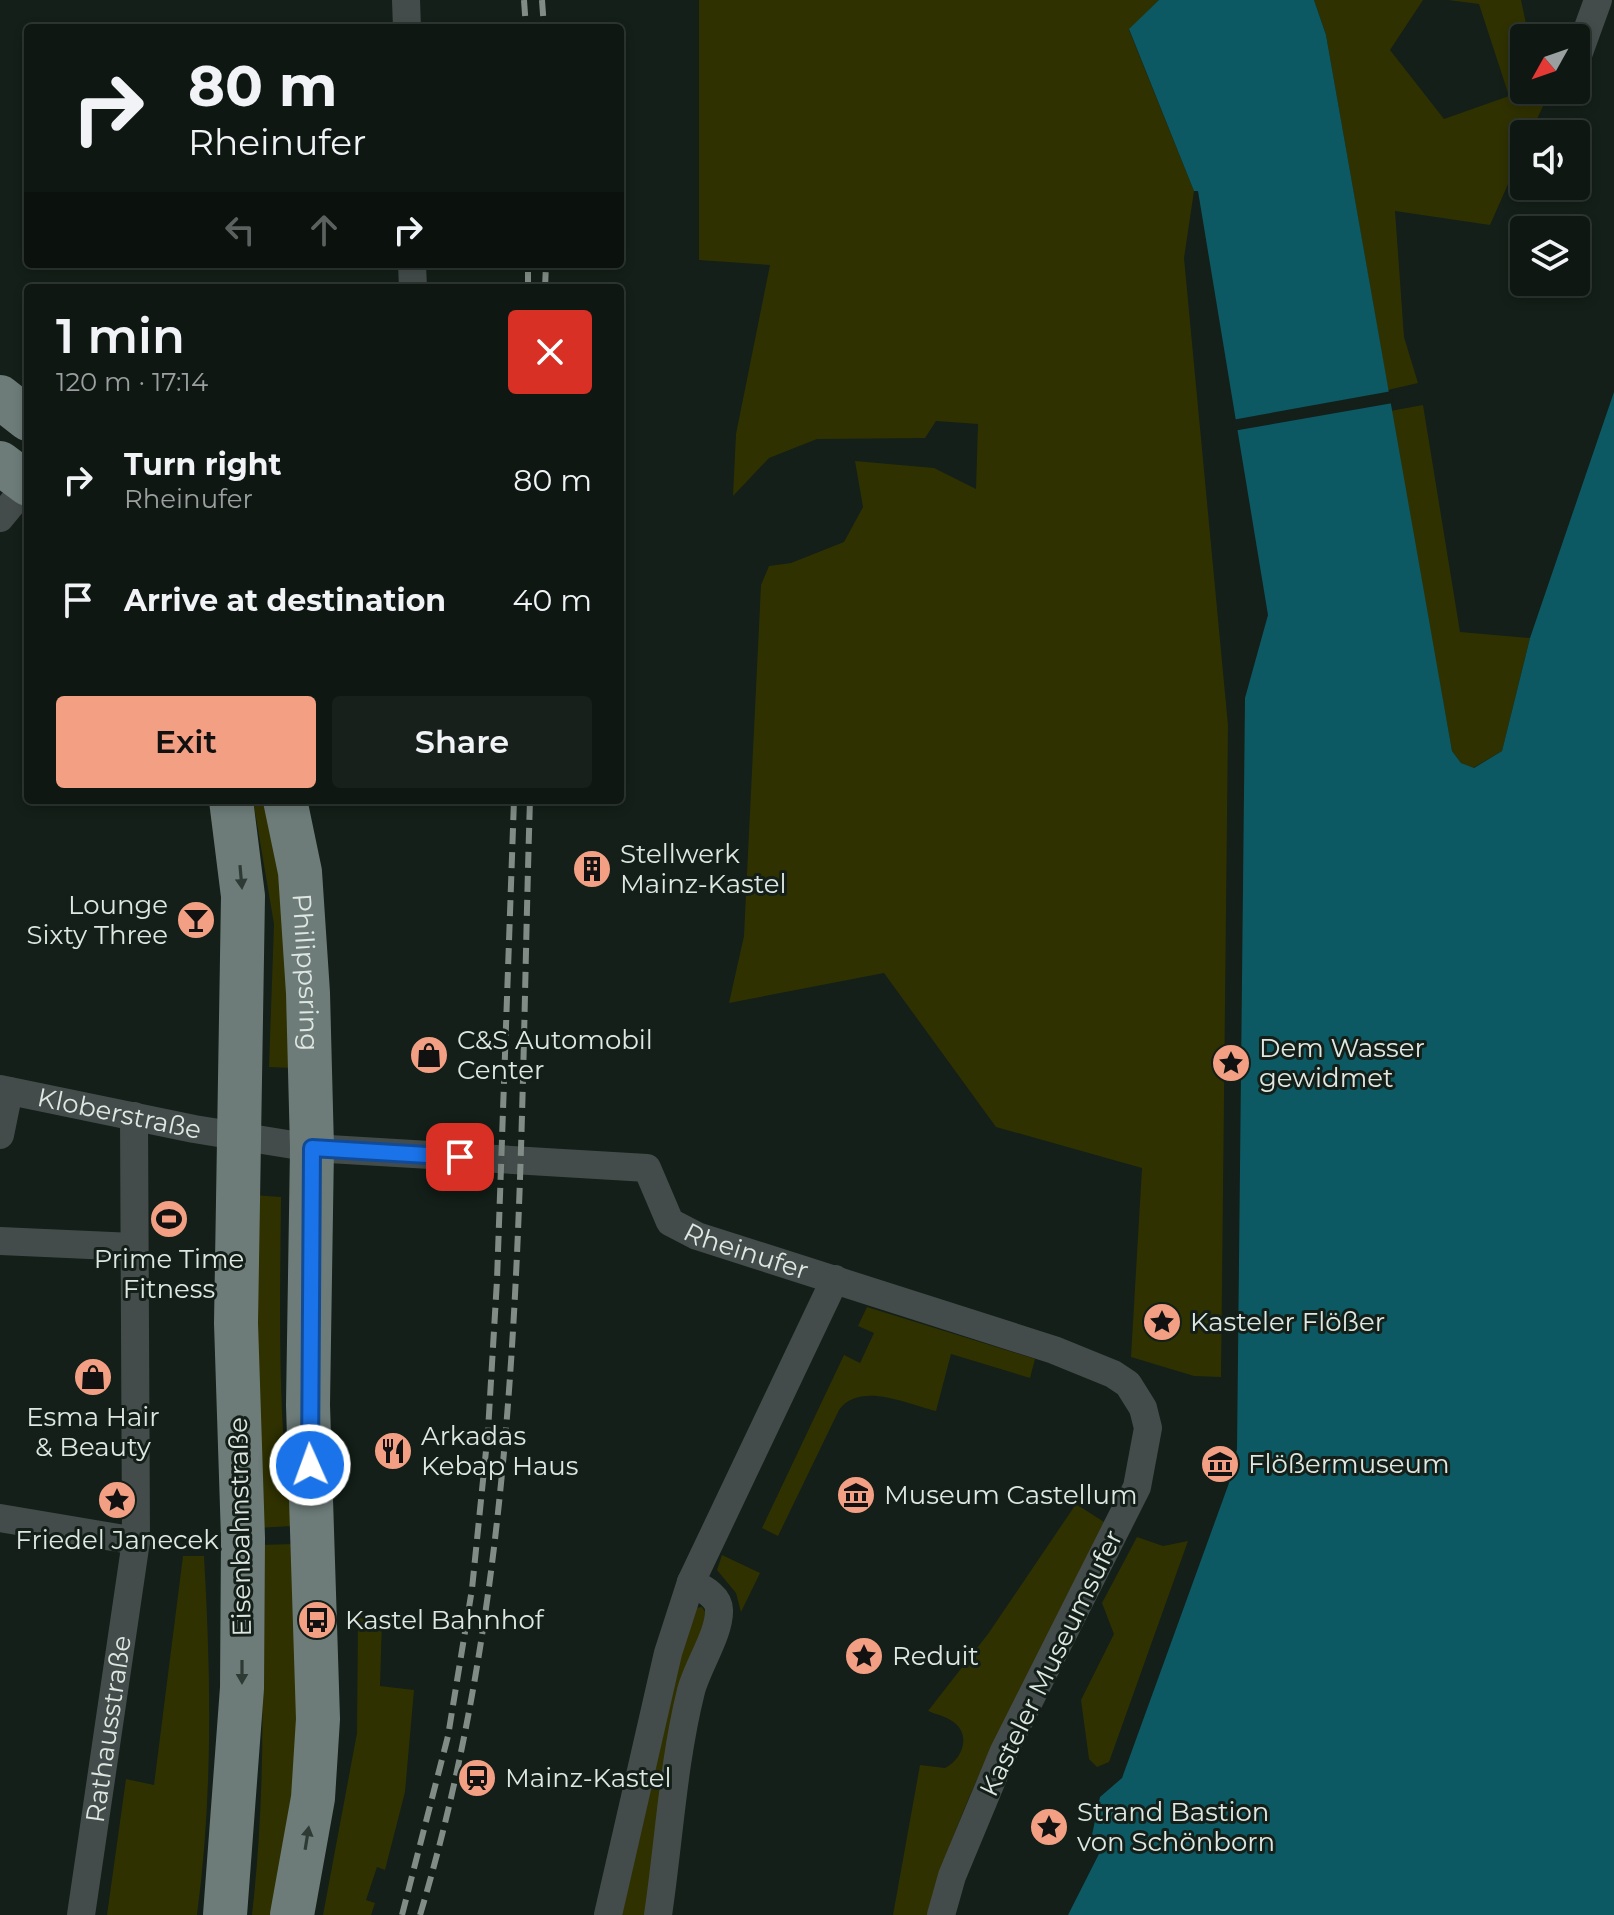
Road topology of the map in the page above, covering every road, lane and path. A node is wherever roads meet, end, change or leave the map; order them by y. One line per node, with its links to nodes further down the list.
1 (406, 0): 3 (street)
2 (1598, 0): 4 (street)
3 (407, 24)
4 (1589, 24)
5 (0, 397): 6 (main road)
6 (24, 416)
7 (0, 463): 8 (main road)
8 (24, 481)
9 (24, 489): 10 (street)
10 (0, 518)
11 (232, 804): 16 (main road, one-way to 16)
12 (286, 804): 17 (main road, Philippsring)
13 (5, 1090): 14 (street, Kloberstraße); 15 (street)
14 (134, 1116): 16 (street, Kloberstraße); 19 (street, Rathausstraße)
15 (0, 1135)
16 (238, 1137): 17 (street, Kloberstraße); 26 (main road, Eisenbahnstraße, one-way to 26)
17 (312, 1148): 20 (street, Rheinufer); 27 (main road, one-way to 17)
18 (0, 1241): 19 (street)
19 (134, 1247): 23 (street, Rathausstraße)
20 (835, 1279): 21 (street, Rheinufer); 24 (street, Rheinufer)
21 (1143, 1408): 30 (street, Kasteler Museumsufer)
22 (0, 1518): 23 (street)
23 (136, 1541): 25 (street, Rathausstraße)
24 (691, 1582): 28 (street, Rheinufer); 29 (street)
25 (81, 1915)
26 (225, 1915)
27 (292, 1915)
28 (608, 1915)
29 (658, 1915)
30 (941, 1915)

